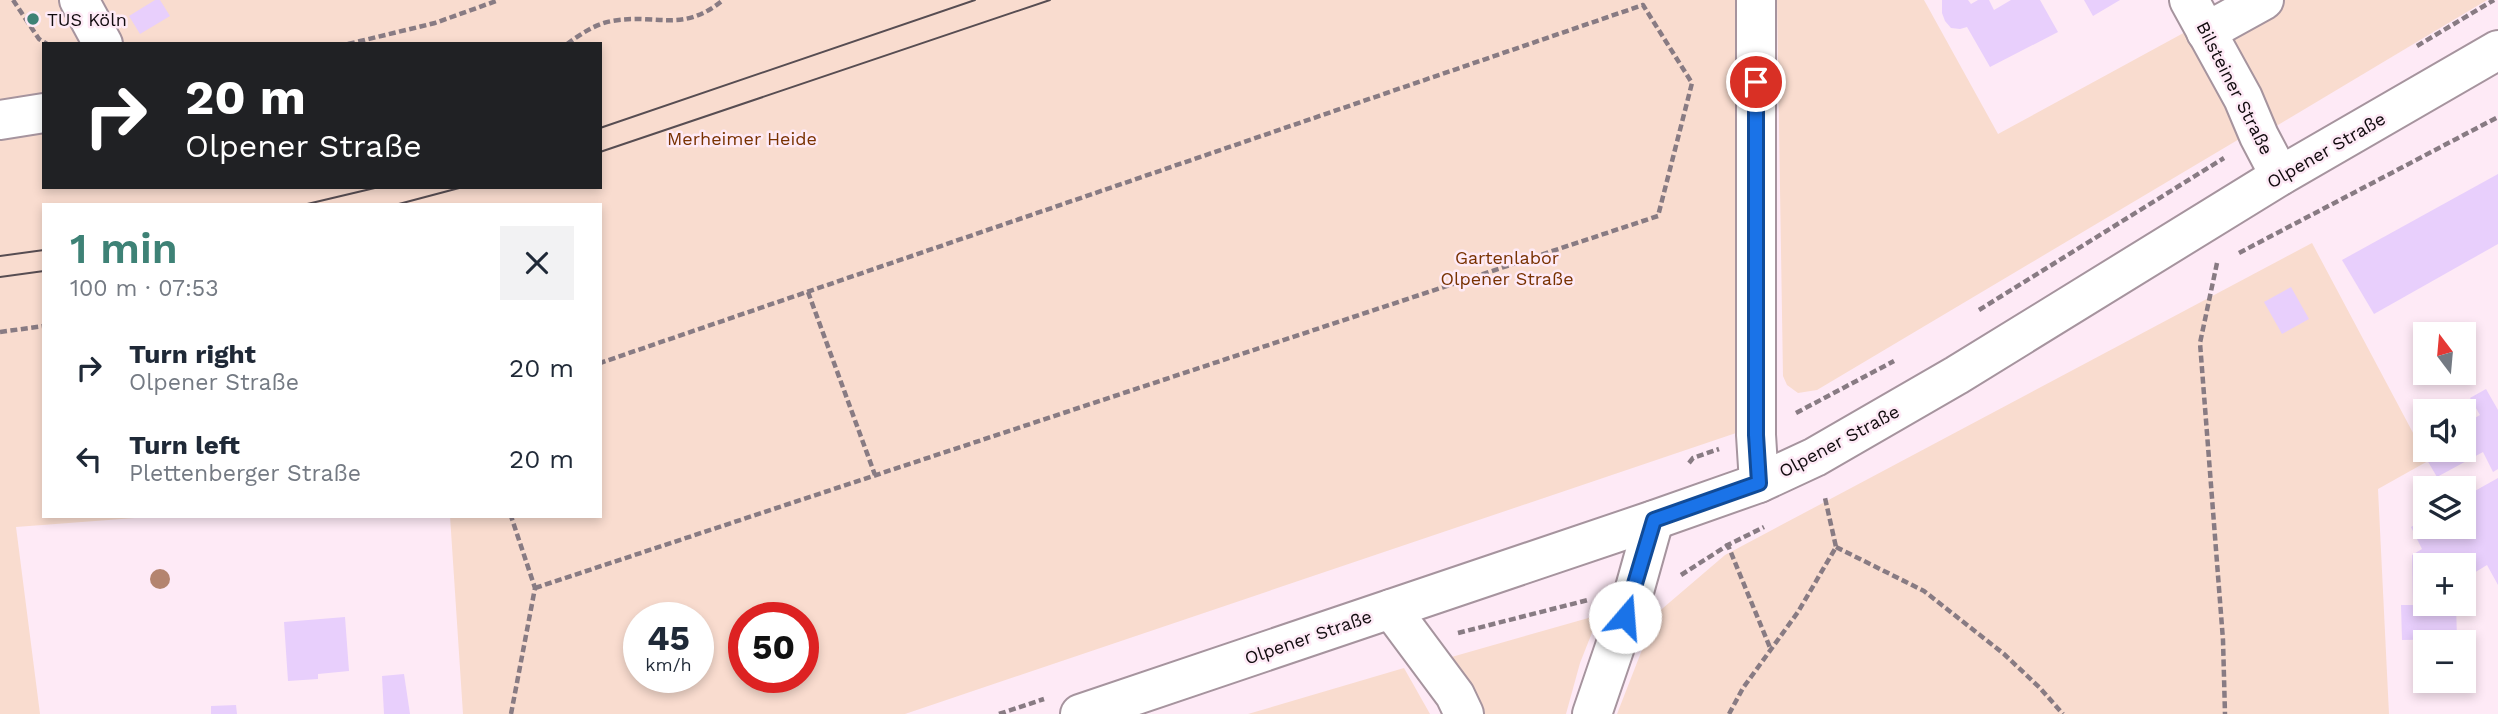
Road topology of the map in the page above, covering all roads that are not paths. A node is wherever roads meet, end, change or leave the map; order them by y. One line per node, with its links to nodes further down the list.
1 (79, 0): 5 (main road)
2 (1756, 0): 10 (main road)
3 (2264, 0): 4 (main road)
4 (2198, 16): 9 (main road, Bilsteiner Straße)
5 (102, 42)
6 (2498, 50): 9 (main road, Olpener Straße)
7 (42, 113): 8 (main road)
8 (0, 120)
9 (2280, 176): 10 (main road, Olpener Straße)
10 (1759, 483): 11 (main road, Olpener Straße)
11 (1654, 520): 12 (main road, Olpener Straße); 15 (main road)
12 (1391, 609): 13 (main road, Olpener Straße); 14 (main road)
13 (1080, 714)
14 (1464, 714)
15 (1592, 714)

